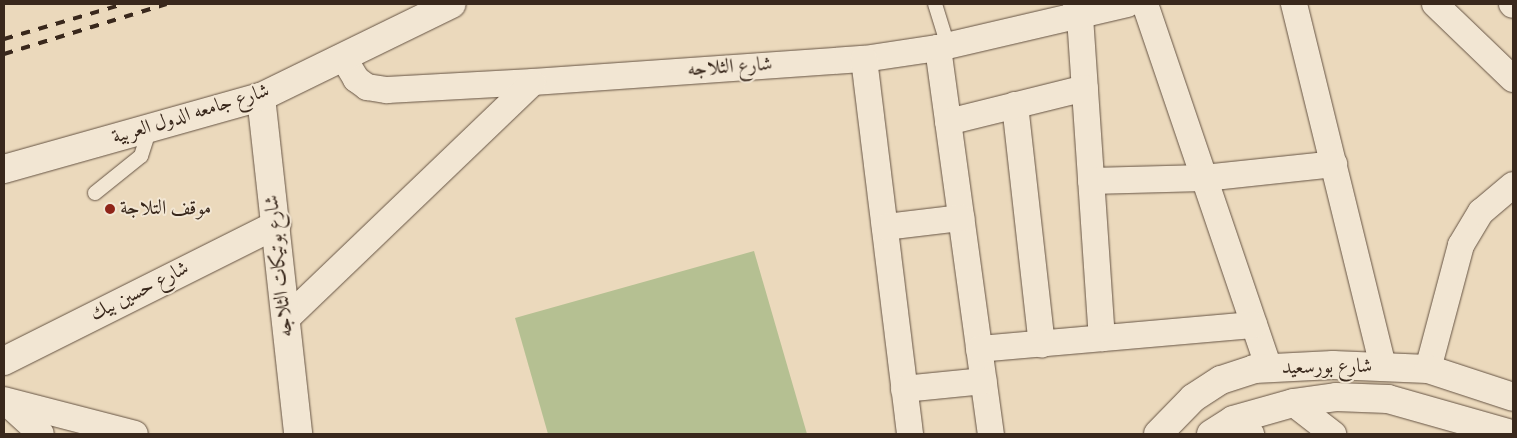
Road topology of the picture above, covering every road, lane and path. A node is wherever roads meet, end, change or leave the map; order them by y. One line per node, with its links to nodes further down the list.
1 (452, 4): 9 (main road, شارع جامعه الدول العربية)
2 (935, 4): 8 (lane)
3 (1127, 4): 7 (street, شارع الثلاجه)
4 (1145, 4): 20 (street)
5 (1294, 4): 18 (street)
6 (1435, 4): 11 (street)
7 (1078, 10): 8 (street, شارع الثلاجه); 13 (street)
8 (943, 47): 10 (street, شارع الثلاجه); 16 (street)
9 (343, 57): 12 (street, شارع الثلاجه); 14 (main road, شارع جامعه الدول العربية)
10 (864, 59): 12 (street, شارع الثلاجه); 26 (street)
11 (1513, 80)
12 (533, 82): 27 (street)
13 (1085, 88): 15 (street); 21 (street)
14 (261, 97): 17 (main road, شارع جامعه الدول العربية); 25 (main road, شارع بوتيكات الثلاجه)
15 (1015, 105): 16 (street); 30 (street)
16 (948, 122): 24 (street)
17 (150, 128): 19 (main road, شارع جامعه الدول العربية); 23 (lane)
18 (1334, 164): 20 (street); 33 (street)
19 (4, 169)
20 (1204, 178): 21 (street); 28 (street)
21 (1091, 181): 29 (street)
22 (1513, 185): 35 (street)
23 (95, 193)
24 (961, 218): 26 (street); 31 (street)
25 (277, 224): 27 (main road, شارع بوتيكات الثلاجه); 32 (main road, شارع حسين بيك)
26 (885, 227): 37 (street)
27 (286, 319): 44 (main road, شارع بوتيكات الثلاجه)
28 (1254, 325): 29 (street); 34 (street)
29 (1102, 338): 30 (street)
30 (1042, 344): 31 (street)
31 (979, 349): 36 (street)
32 (4, 361)
33 (1383, 367): 34 (main road, شارع بورسعيد); 35 (main road, شارع بورسعيد)
34 (1269, 369): 47 (main road, شارع بورسعيد)
35 (1428, 369): 38 (main road, شارع بورسعيد)
36 (984, 381): 37 (street); 46 (street)
37 (904, 389): 45 (street)
38 (1513, 396)
39 (4, 400): 42 (street); 43 (street)
40 (1293, 402): 41 (main road, شارع بورسعيد); 48 (street); 49 (main road, شارع بورسعيد)
41 (1232, 429)
42 (35, 432)
43 (135, 434)
44 (298, 434)
45 (910, 434)
46 (991, 434)
47 (1158, 434)
48 (1333, 434)
49 (1512, 434)

